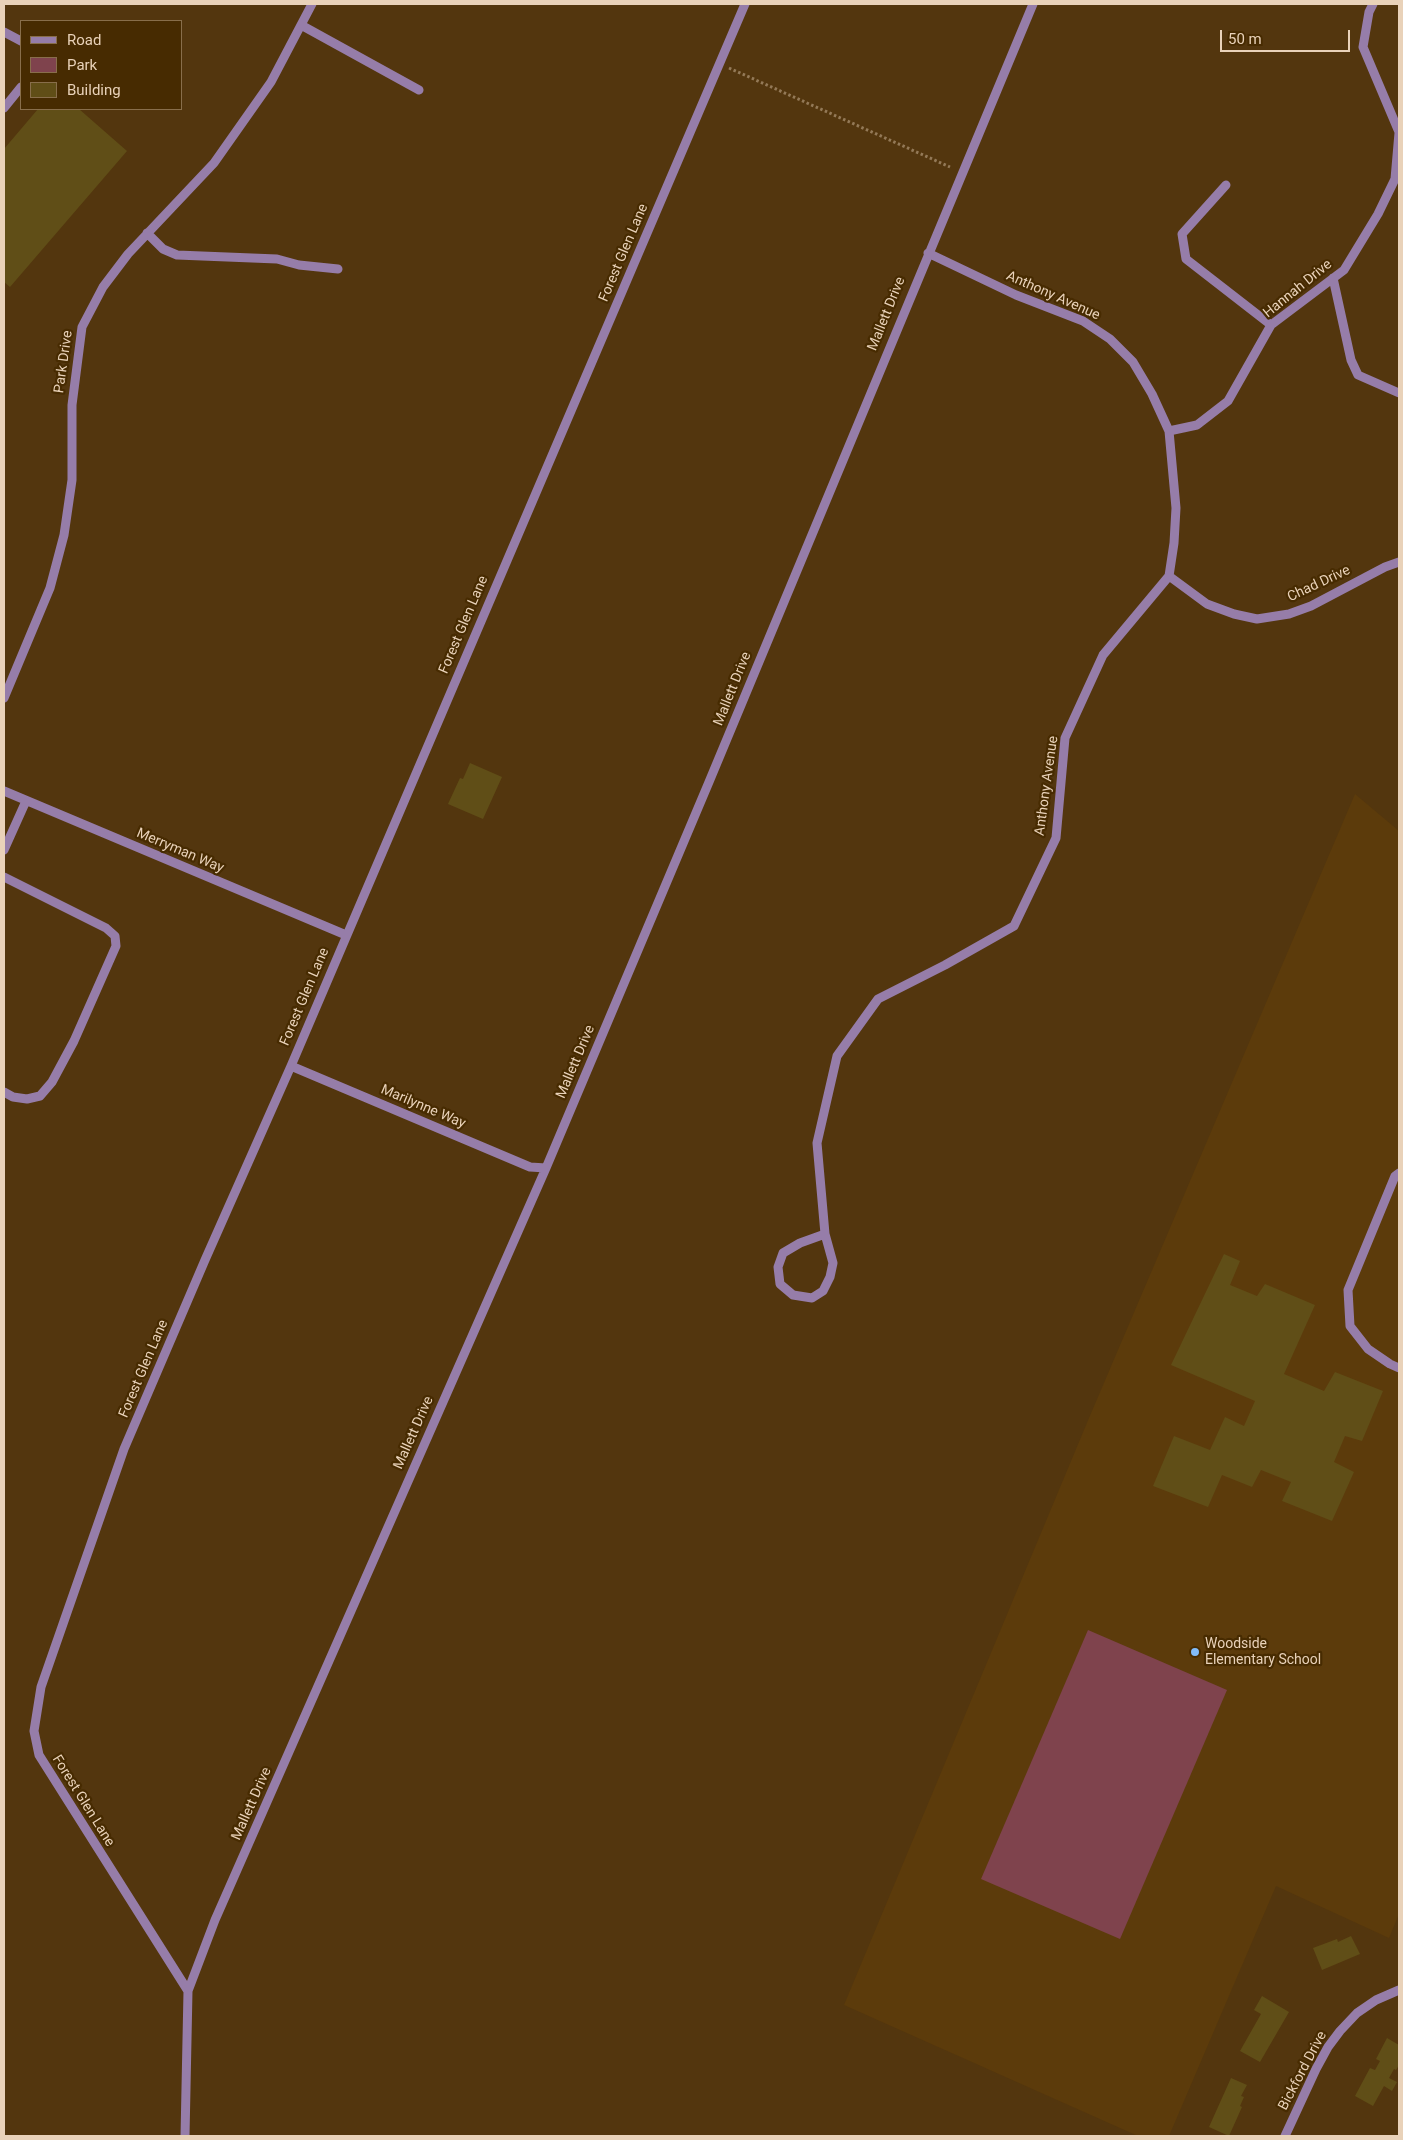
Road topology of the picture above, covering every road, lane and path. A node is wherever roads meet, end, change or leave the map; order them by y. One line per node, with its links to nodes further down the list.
1 (312, 4): 5 (street, Park Drive)
2 (745, 4): 8 (street, Forest Glen Lane)
3 (1033, 4): 17 (street, Mallett Drive)
4 (1374, 4): 12 (street, Hannah Drive)
5 (301, 25): 10 (street); 16 (street, Park Drive)
6 (4, 32): 7 (street)
7 (20, 40)
8 (720, 63): 14 (path); 30 (street, Forest Glen Lane)
9 (20, 88): 11 (street)
10 (419, 90)
11 (4, 108)
12 (1399, 132): 13 (street, Hannah Drive)
13 (1398, 162): 19 (street, Hannah Drive)
14 (950, 168)
15 (1226, 186): 20 (street)
16 (148, 233): 18 (street); 25 (street, Park Drive)
17 (928, 253): 22 (street, Anthony Avenue); 33 (street, Mallett Drive)
18 (338, 269)
19 (1333, 278): 20 (street, Hannah Drive); 21 (street)
20 (1271, 325): 22 (street, Hannah Drive)
21 (1399, 393)
22 (1169, 431): 24 (street, Anthony Avenue)
23 (1399, 562): 24 (street, Chad Drive)
24 (1170, 576): 35 (street, Anthony Avenue)
25 (4, 698)
26 (4, 791): 27 (street, Merryman Way)
27 (26, 801): 28 (street); 30 (street, Merryman Way)
28 (4, 850)
29 (4, 877): 32 (street)
30 (346, 935): 31 (street, Forest Glen Lane)
31 (291, 1066): 33 (street, Marilynne Way); 38 (street, Forest Glen Lane)
32 (4, 1092)
33 (546, 1168): 38 (street, Mallett Drive)
34 (1399, 1173): 36 (street)
35 (825, 1234): 35 (street, Anthony Avenue)
36 (1399, 1368)
37 (1399, 1990): 40 (street, Bickford Drive)
38 (188, 1991): 39 (street, Mallett Drive)
39 (185, 2136)
40 (1285, 2136)

